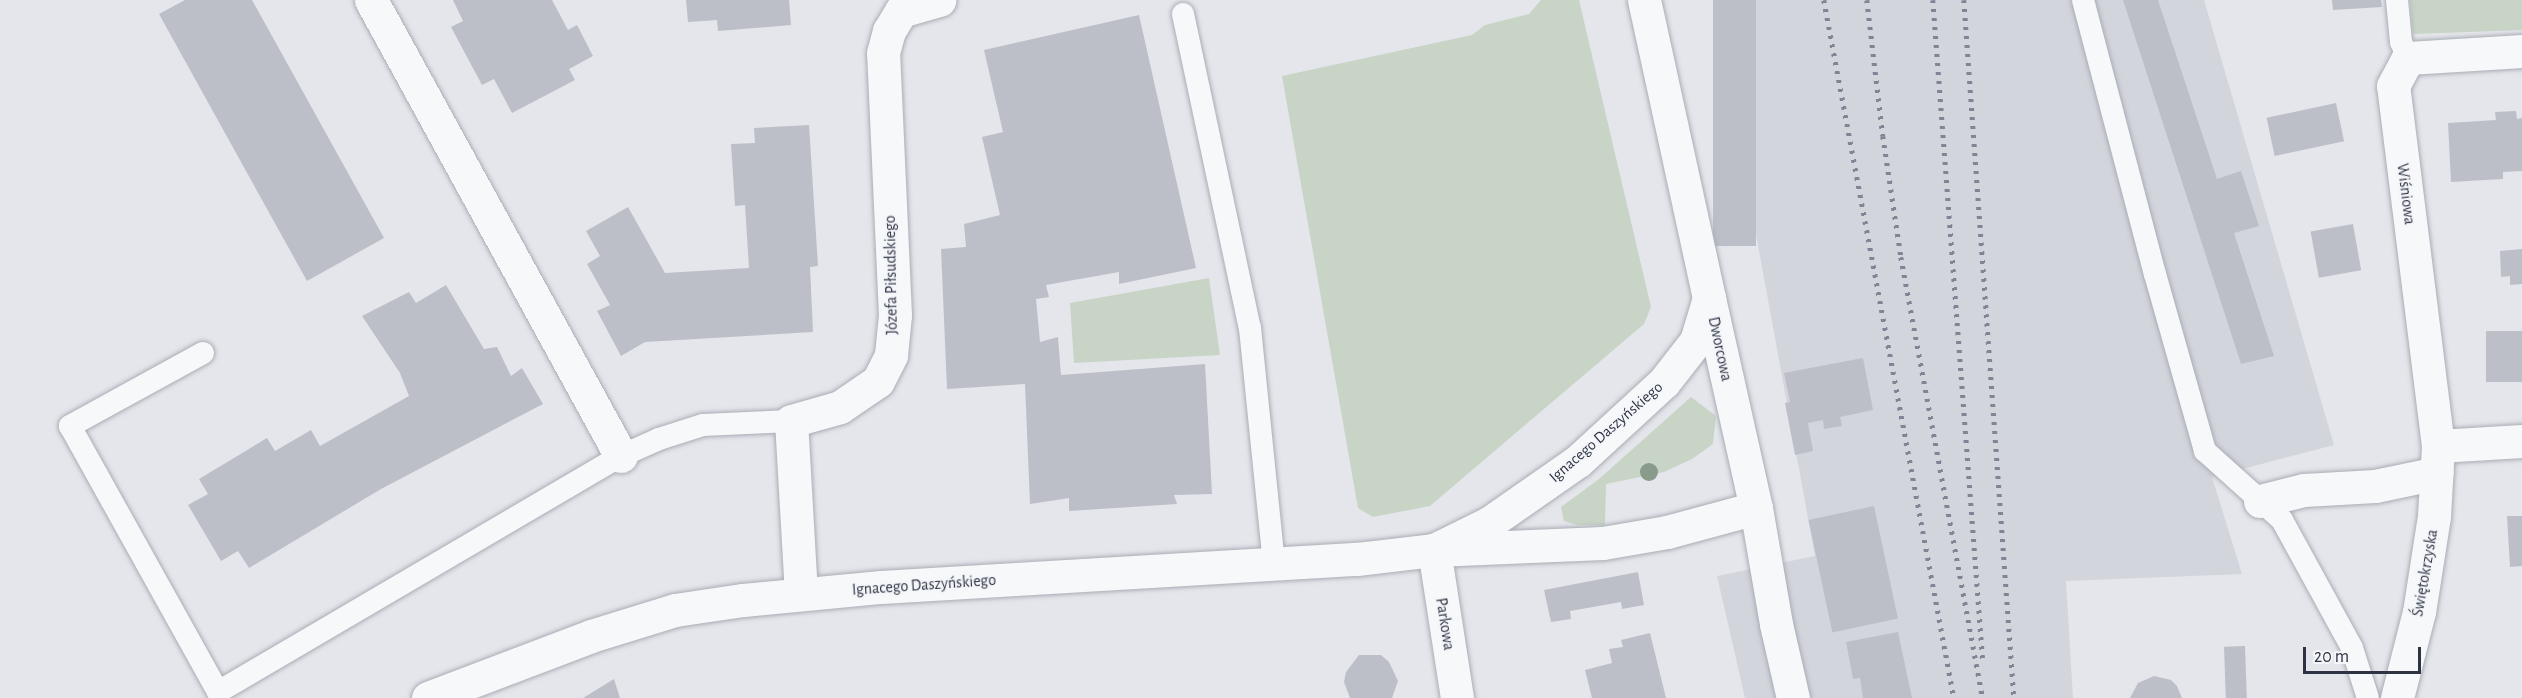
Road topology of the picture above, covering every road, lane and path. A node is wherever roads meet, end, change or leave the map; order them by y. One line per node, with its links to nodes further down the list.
1 (371, 0): 13 (street)
2 (939, 0): 11 (street, Józefa Piłsudskiego)
3 (1644, 0): 9 (street, Dworcowa)
4 (2083, 0): 15 (lane)
5 (2397, 0): 8 (lane)
6 (1183, 14): 18 (lane)
7 (2522, 51): 8 (street)
8 (2408, 58): 14 (street, Wiśniowa)
9 (1709, 298): 16 (street, Dworcowa); 17 (street, Ignacego Daszyńskiego)
10 (203, 353): 13 (lane)
11 (791, 421): 13 (lane); 19 (street)
12 (2522, 441): 14 (street)
13 (621, 456)
14 (2437, 460): 15 (street); 24 (street, Świętokrzyska)
15 (2260, 501): 23 (lane)
16 (1756, 508): 17 (street, Ignacego Daszyńskiego); 22 (street, Dworcowa)
17 (1434, 550): 18 (street, Ignacego Daszyńskiego); 21 (street, Parkowa)
18 (1274, 564): 19 (street, Ignacego Daszyńskiego)
19 (801, 594): 20 (street, Ignacego Daszyńskiego)
20 (428, 698)
21 (1457, 698)
22 (1793, 698)
23 (2368, 698)
24 (2397, 698)

